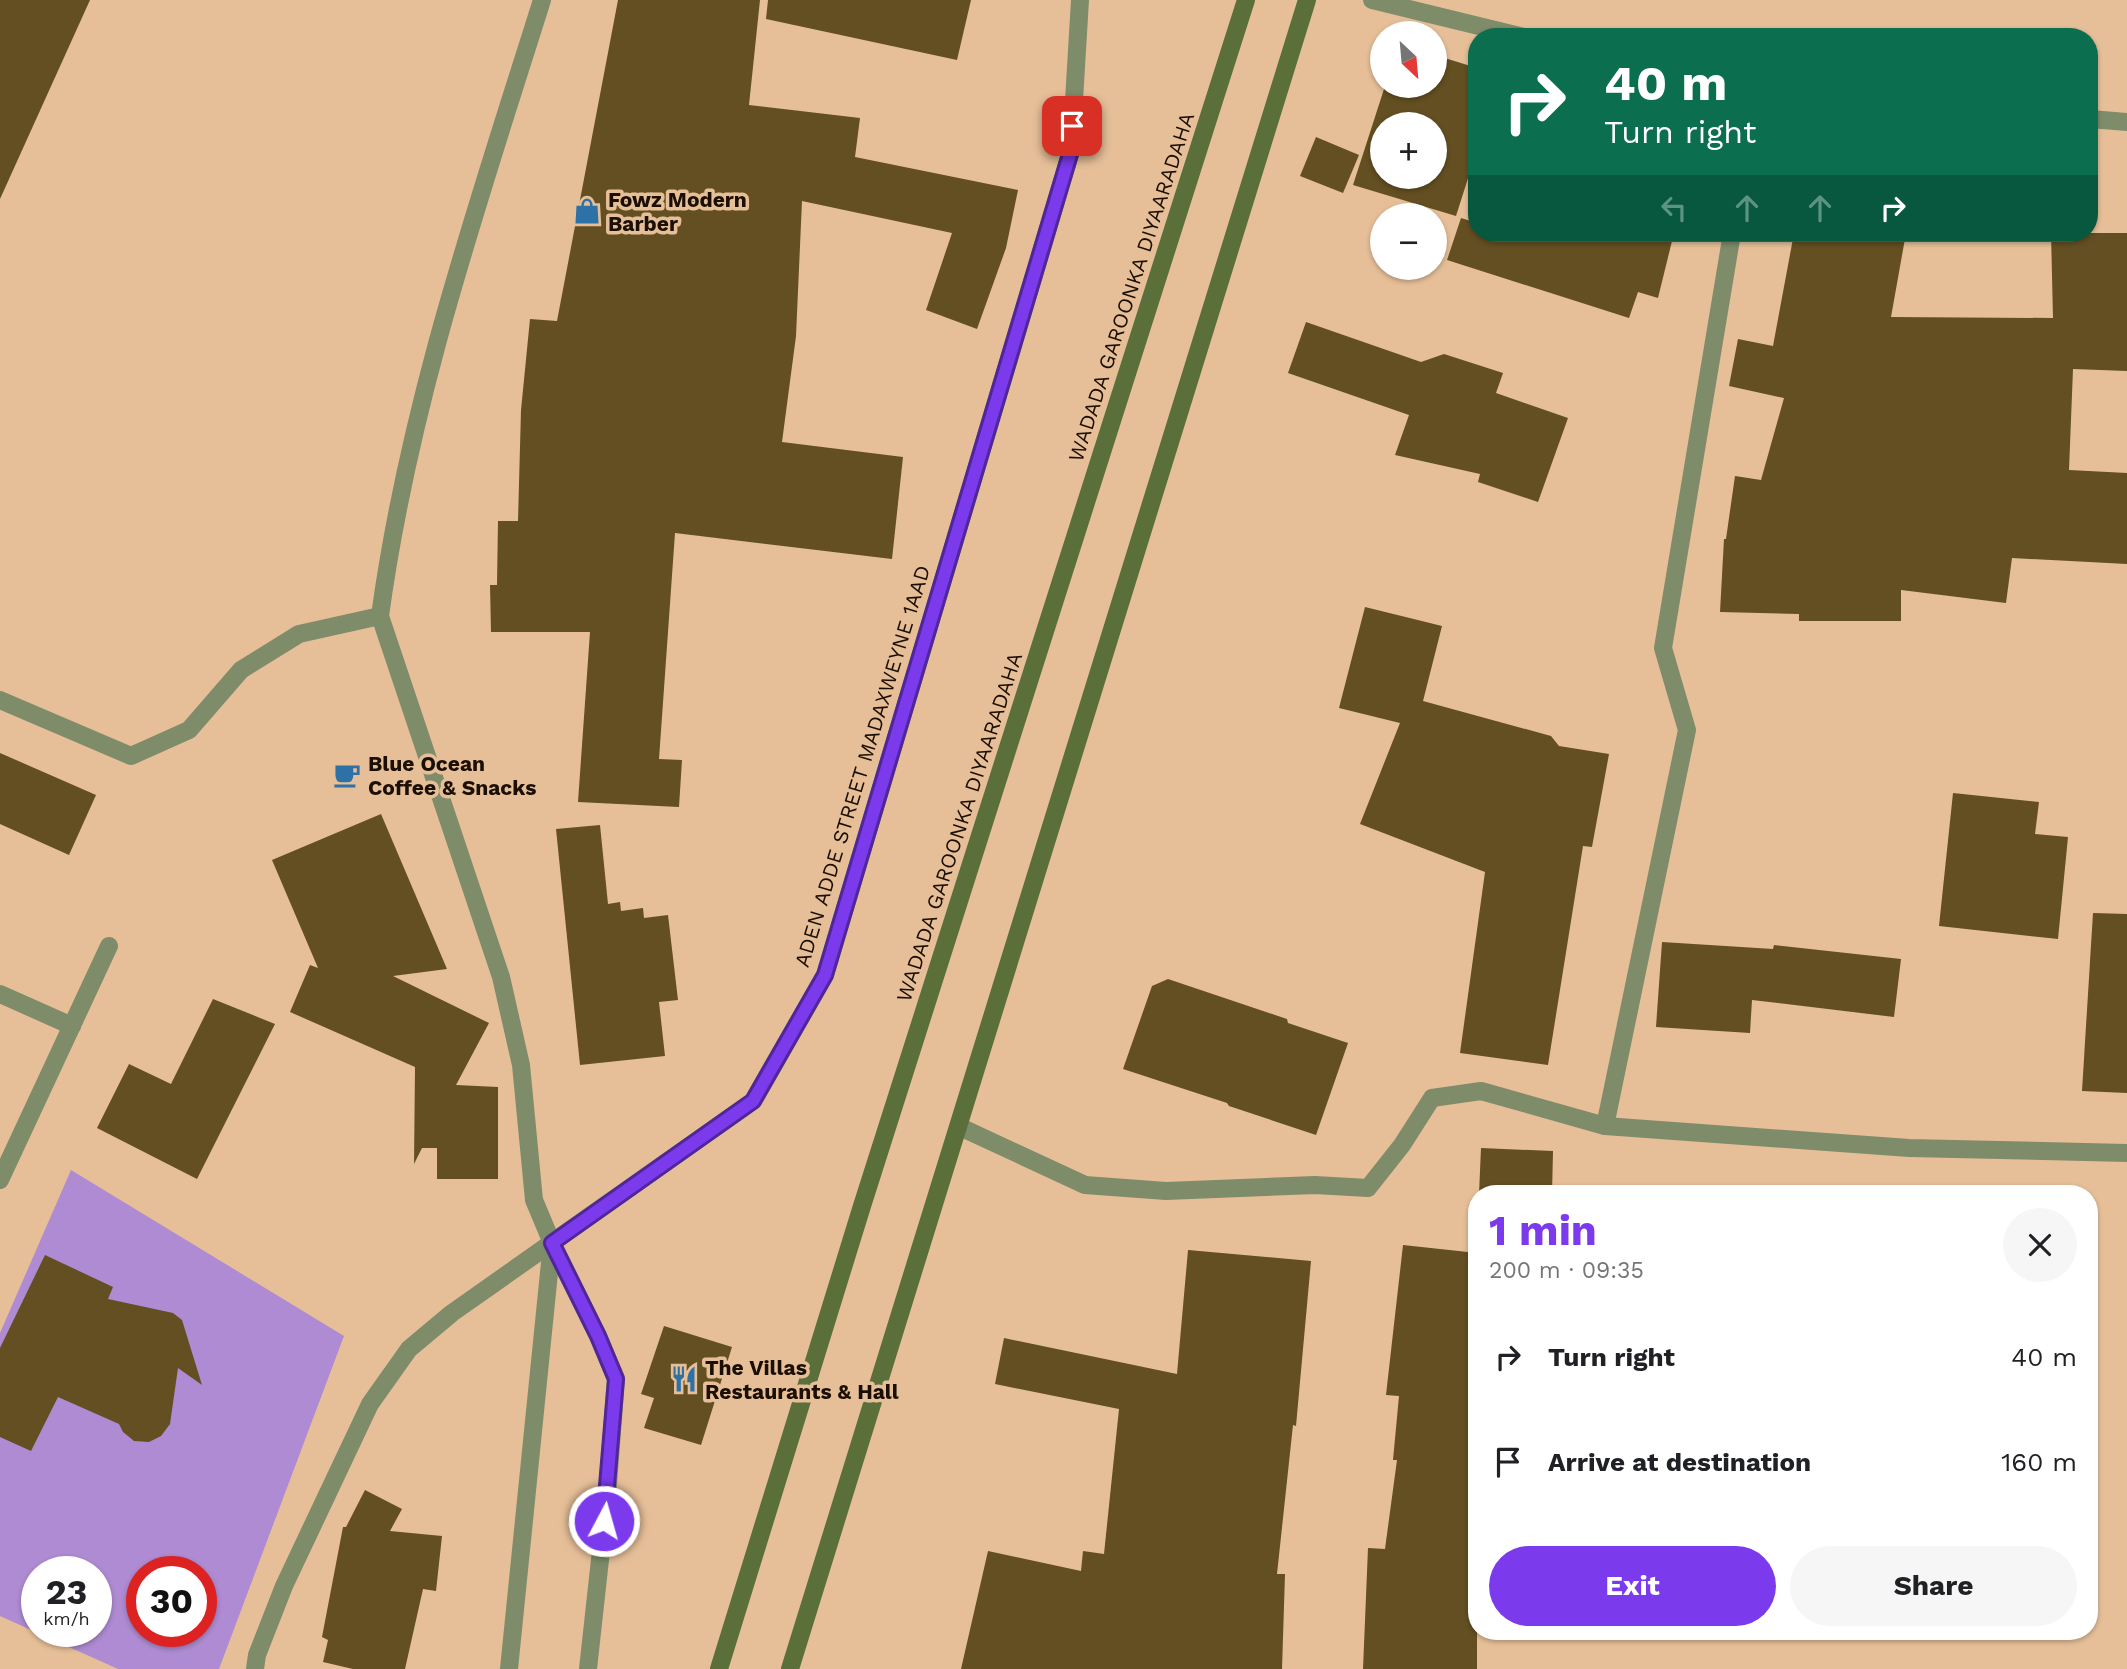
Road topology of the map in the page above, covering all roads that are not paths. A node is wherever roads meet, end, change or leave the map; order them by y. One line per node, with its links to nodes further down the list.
1 (542, 0): 10 (street)
2 (1080, 0): 19 (street, ADEN ADDE STREET MADAXWEYNE 1AAD)
3 (1246, 0): 23 (main road, WADADA GAROONKA DIYAARADAHA)
4 (1307, 0): 15 (main road)
5 (1372, 0): 6 (street)
6 (1487, 28)
7 (2098, 120): 8 (street)
8 (2127, 122)
9 (1731, 242): 16 (street)
10 (380, 616): 11 (street); 19 (street)
11 (0, 700)
12 (109, 946): 14 (street)
13 (0, 994): 14 (street)
14 (72, 1026): 18 (street)
15 (960, 1126): 16 (street); 24 (main road)
16 (1605, 1126): 17 (street)
17 (2127, 1153)
18 (0, 1180)
19 (552, 1243): 20 (street, ADEN ADDE STREET MADAXWEYNE 1AAD); 21 (street); 22 (street)
20 (255, 1669)
21 (509, 1669)
22 (587, 1669)
23 (719, 1669)
24 (790, 1669)

